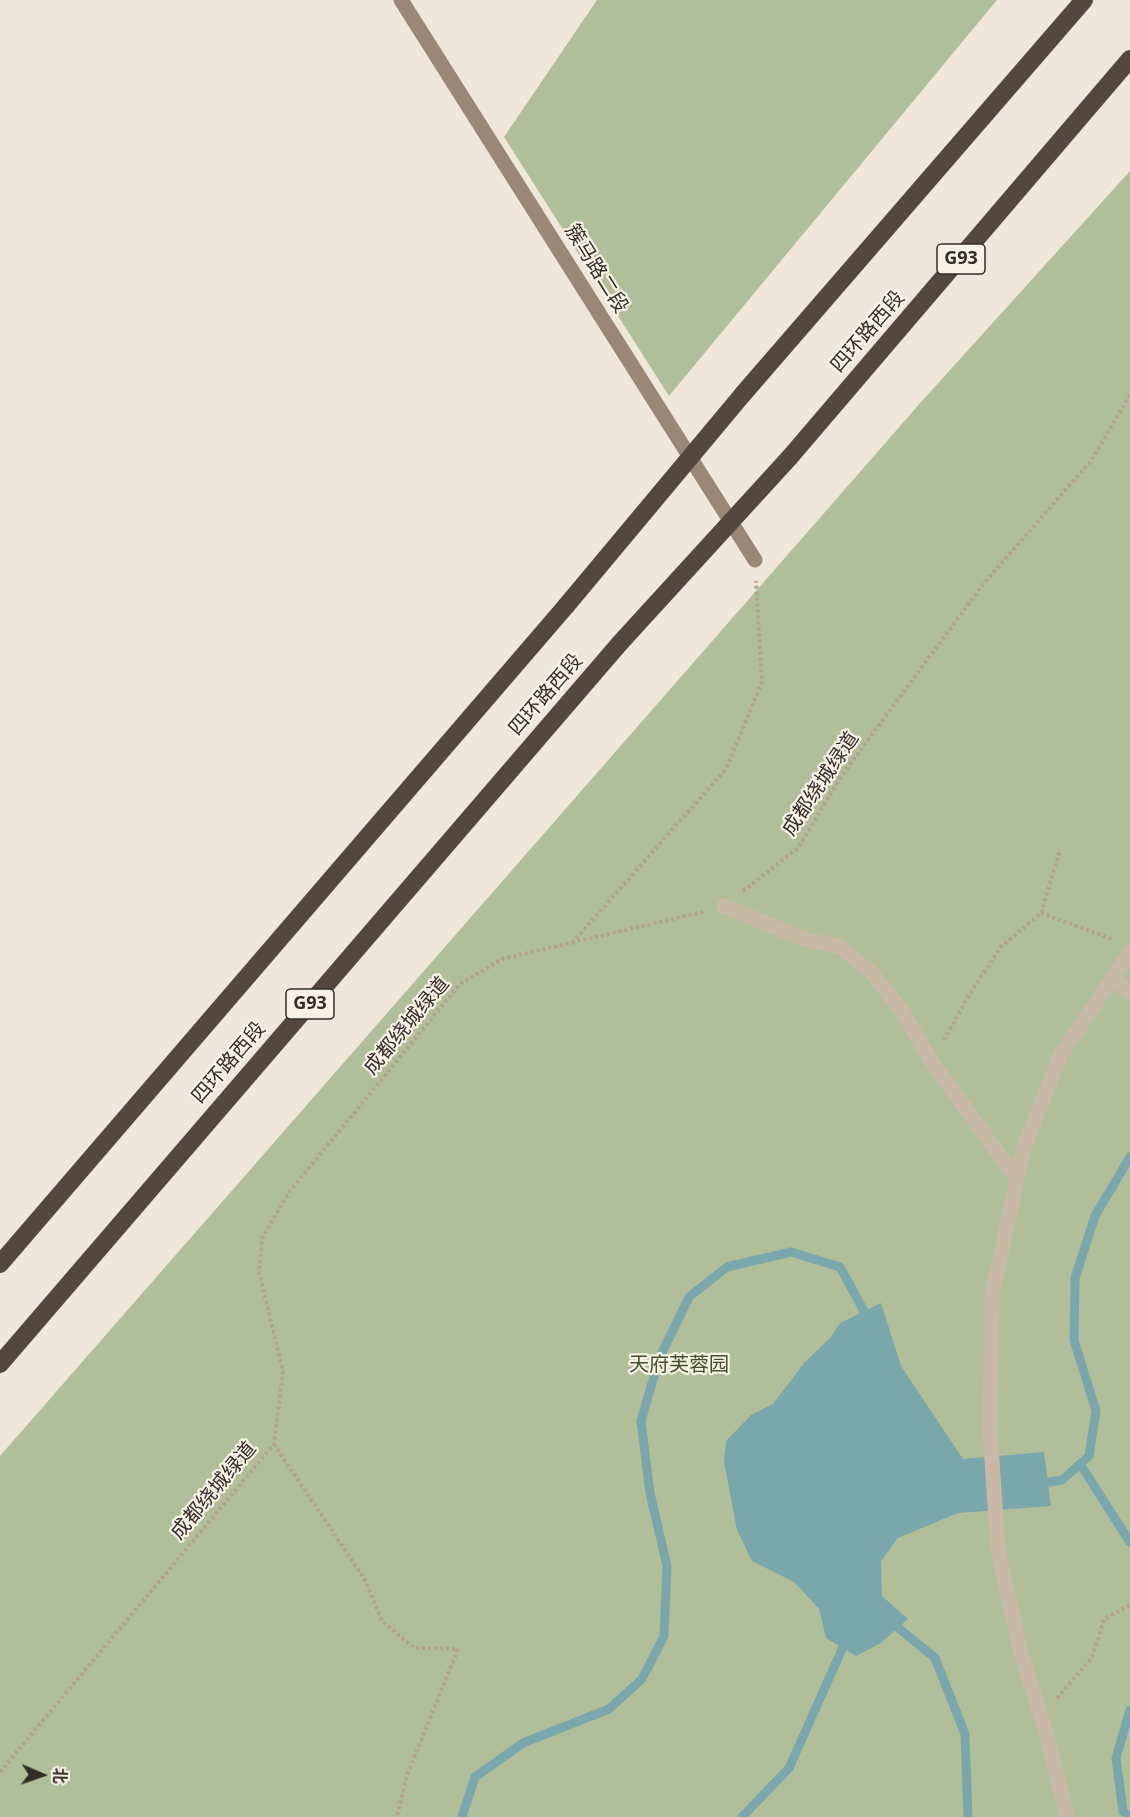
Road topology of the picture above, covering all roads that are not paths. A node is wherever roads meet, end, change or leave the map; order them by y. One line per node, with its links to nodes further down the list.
1 (401, 0): 4 (main road, 簇马路二段)
2 (1084, 0): 10 (highway, bridge)
3 (1130, 59): 11 (highway, 四环路西段 / G93, bridge)
4 (755, 560)
5 (724, 906): 9 (lane)
6 (1124, 946): 7 (lane)
7 (1112, 977): 8 (lane); 9 (lane)
8 (1130, 993)
9 (1017, 1179): 12 (lane)
10 (0, 1264)
11 (0, 1364)
12 (1067, 1817)

